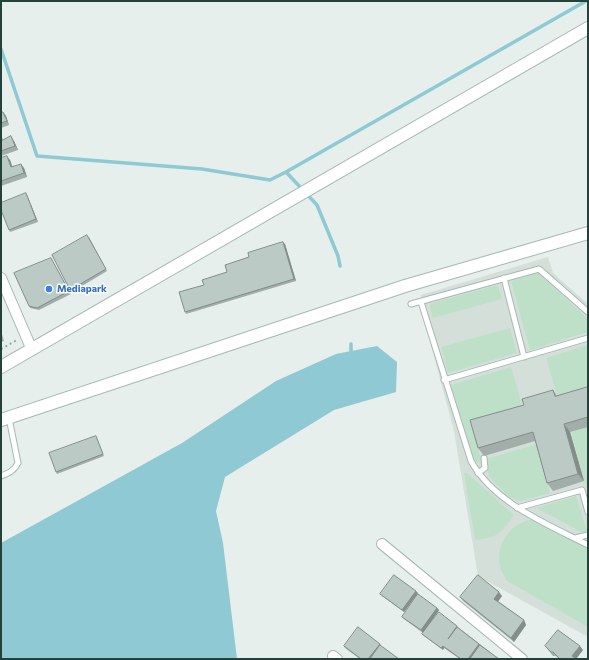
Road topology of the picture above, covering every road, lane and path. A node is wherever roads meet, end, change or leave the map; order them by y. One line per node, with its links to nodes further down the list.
1 (588, 28): 11 (street)
2 (588, 233): 15 (street)
3 (1, 278): 8 (street)
4 (504, 278): 5 (lane); 7 (lane); 12 (lane)
5 (421, 302): 6 (lane); 14 (lane)
6 (411, 304)
7 (588, 312)
8 (26, 335): 10 (path); 11 (street)
9 (588, 338): 12 (lane)
10 (1, 349)
11 (32, 350): 13 (street)
12 (524, 357): 14 (lane)
13 (1, 367)
14 (444, 380): 17 (lane)
15 (5, 419): 18 (lane)
16 (484, 458): 17 (lane)
17 (478, 473): 19 (lane)
18 (1, 476)
19 (517, 508): 20 (lane); 22 (lane)
20 (588, 512)
21 (588, 535): 22 (lane)
22 (575, 538): 24 (lane)
23 (382, 544): 25 (street)
24 (588, 545)
25 (522, 659)

